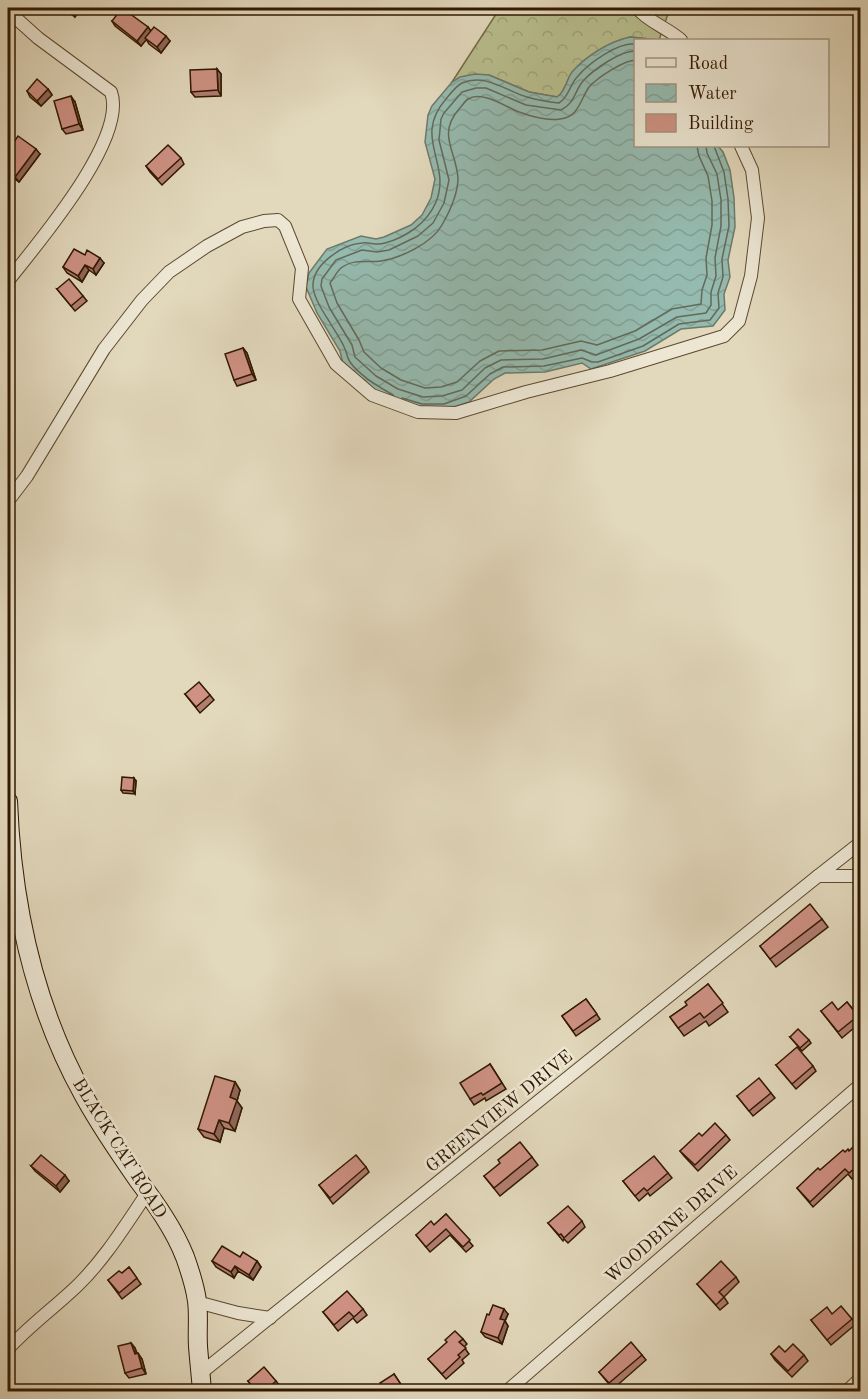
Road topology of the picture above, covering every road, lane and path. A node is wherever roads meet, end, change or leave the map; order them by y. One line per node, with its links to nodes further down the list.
1 (637, 8): 3 (street)
2 (8, 11): 5 (street)
3 (680, 39)
4 (741, 147): 6 (street)
5 (8, 281)
6 (8, 501)
7 (8, 801): 12 (street, BLACK CAT ROAD)
8 (861, 843): 9 (street, GREENVIEW DRIVE)
9 (818, 876): 10 (street); 14 (street, GREENVIEW DRIVE)
10 (861, 876)
11 (861, 1085): 19 (street, WOODBINE DRIVE)
12 (148, 1192): 13 (street, BLACK CAT ROAD); 15 (street)
13 (197, 1302): 14 (street); 16 (street, BLACK CAT ROAD)
14 (270, 1318): 16 (street, GREENVIEW DRIVE)
15 (8, 1349)
16 (201, 1373): 18 (street, BLACK CAT ROAD)
17 (861, 1379): 20 (street)
18 (202, 1392)
19 (506, 1392)
20 (846, 1392)

